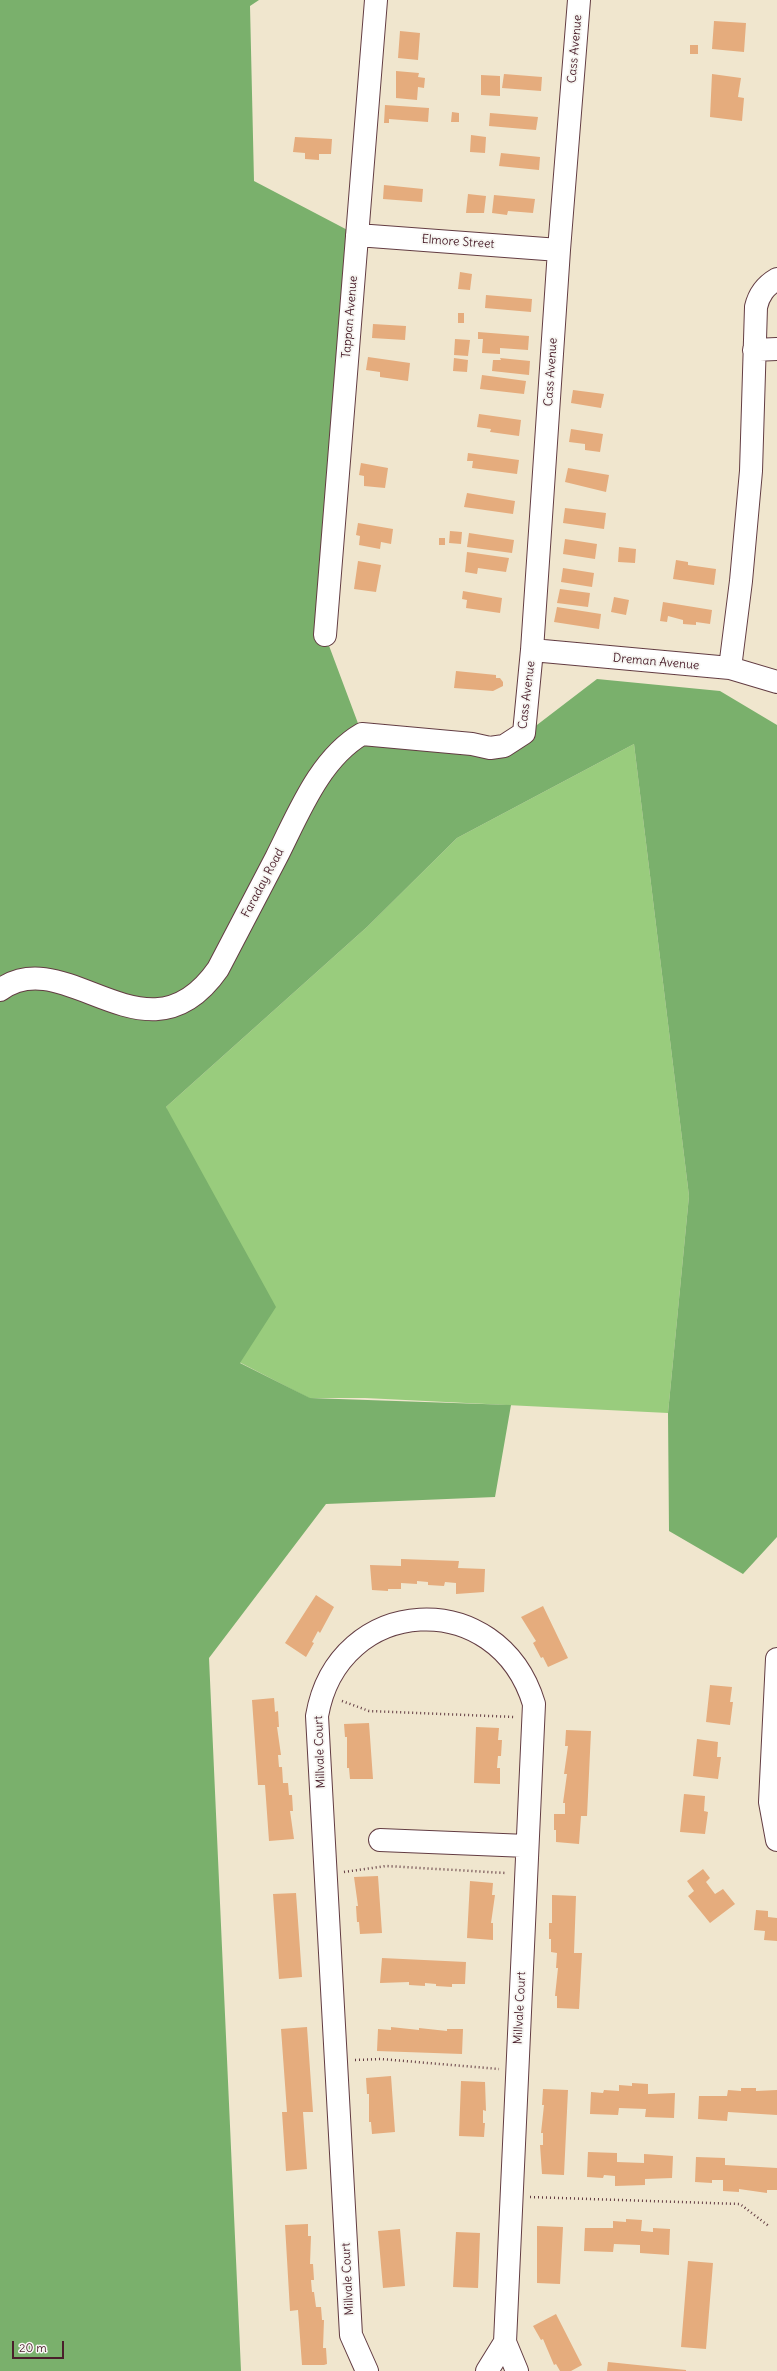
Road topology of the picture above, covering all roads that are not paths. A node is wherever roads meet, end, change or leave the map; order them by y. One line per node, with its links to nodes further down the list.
1 (376, 0): 3 (street, Tappan Avenue)
2 (580, 0): 4 (street, Cass Avenue)
3 (357, 234): 4 (street, Elmore Street); 8 (street, Tappan Avenue)
4 (559, 250): 9 (street, Cass Avenue)
5 (777, 279): 7 (street)
6 (777, 349): 7 (street)
7 (754, 350): 10 (street)
8 (325, 635)
9 (532, 650): 10 (street, Dreman Avenue); 12 (street, Cass Avenue)
10 (730, 668): 11 (street, Dreman Avenue)
11 (777, 682)
12 (516, 740): 13 (street, Faraday Road)
13 (0, 990)
14 (777, 1659): 16 (street)
15 (380, 1840): 17 (street)
16 (777, 1840)
17 (527, 1846): 18 (street, Millvale Court); 19 (street, Millvale Court)
18 (505, 2342): 20 (street, Millvale Court); 21 (street, Millvale Court)
19 (367, 2371)
20 (487, 2371)
21 (517, 2371)

